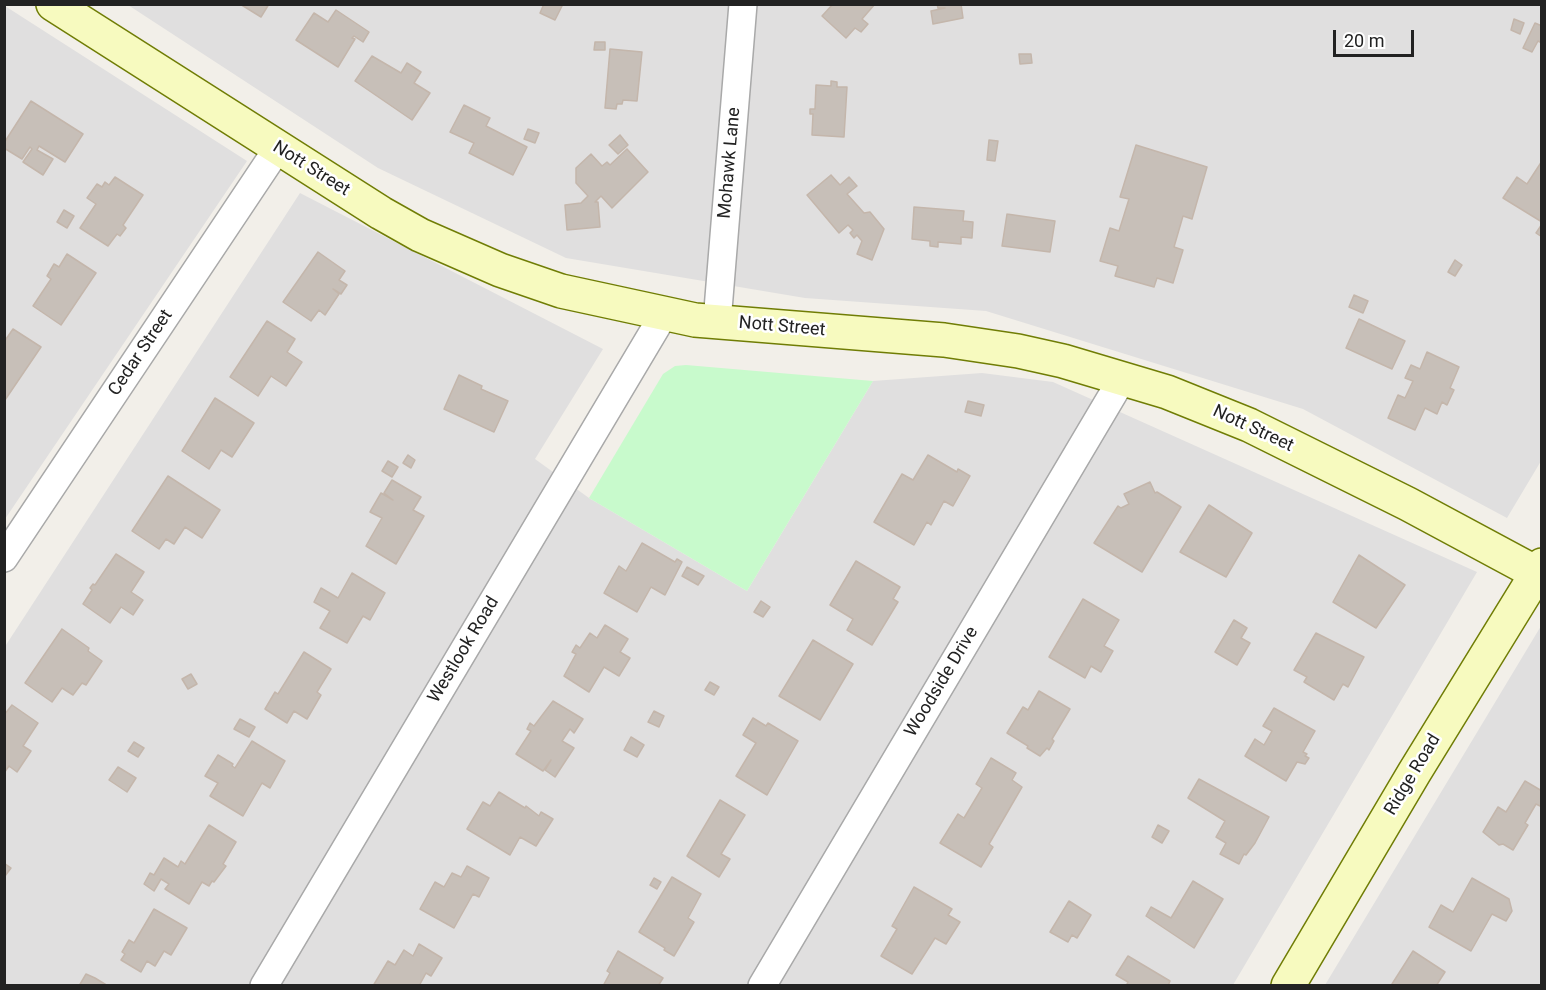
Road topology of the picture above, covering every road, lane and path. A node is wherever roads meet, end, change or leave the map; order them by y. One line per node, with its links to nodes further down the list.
1 (53, 4): 3 (street, Nott Street)
2 (743, 4): 5 (street, Mohawk Lane)
3 (278, 148): 4 (street, Nott Street); 7 (street, Cedar Street)
4 (664, 314): 5 (street, Nott Street); 9 (street, Westlook Road)
5 (717, 322): 6 (street, Nott Street)
6 (1122, 379): 8 (street, Nott Street); 10 (street, Woodside Drive)
7 (4, 558)
8 (1540, 571): 11 (street, Ridge Road)
9 (264, 986)
10 (762, 986)
11 (1287, 986)

